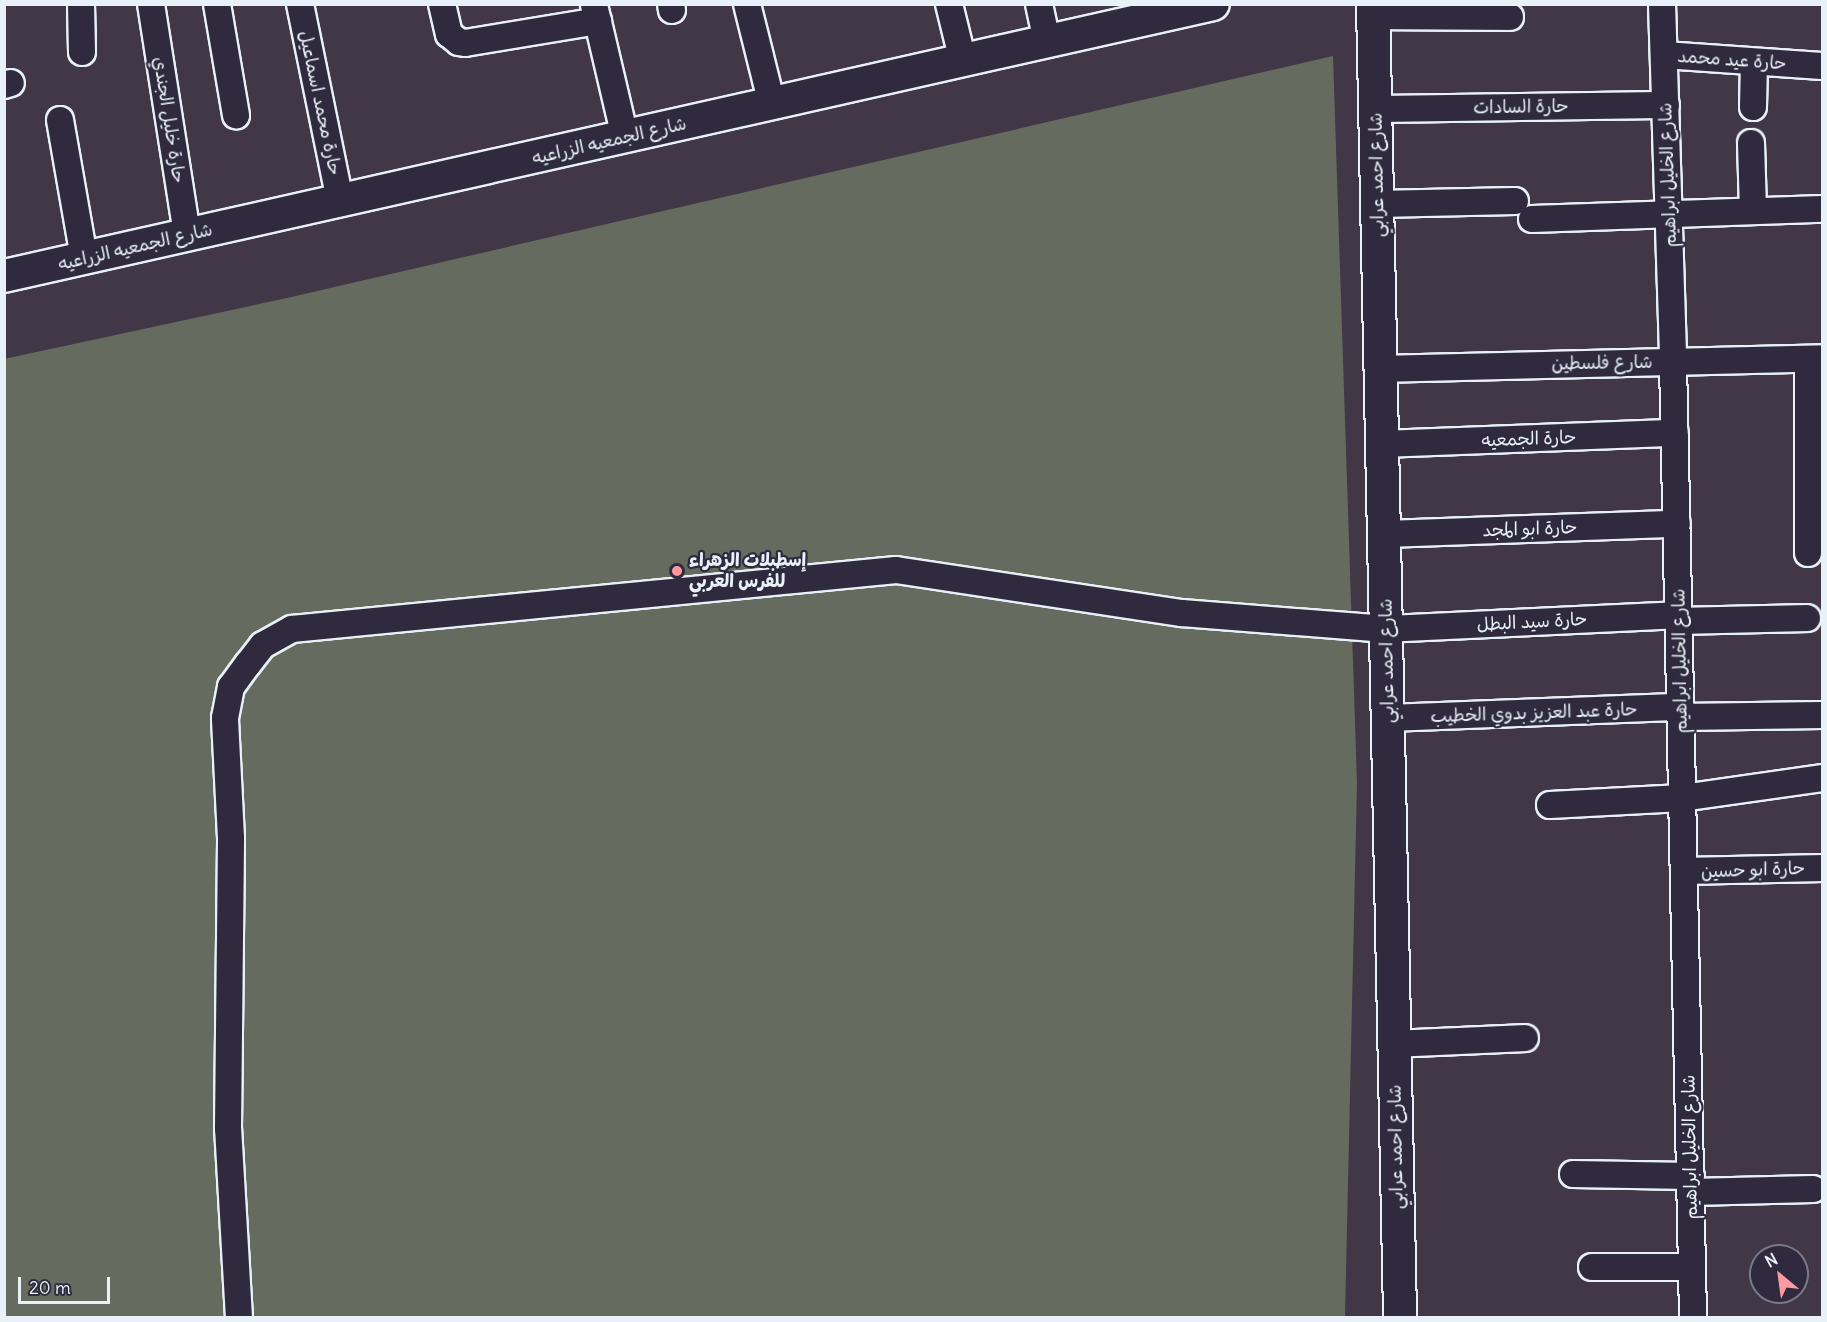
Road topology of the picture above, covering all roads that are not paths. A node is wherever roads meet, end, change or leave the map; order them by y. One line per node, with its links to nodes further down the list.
1 (81, 4): 17 (street)
2 (151, 4): 35 (street, حارة خليل الجندي)
3 (216, 4): 26 (street)
4 (300, 4): 30 (street, حارة محمد اسماعيل)
5 (442, 4): 13 (street)
6 (747, 4): 22 (street)
7 (949, 4): 19 (street)
8 (1038, 4): 16 (street)
9 (1213, 4): 14 (street, شارع الجمعيه الزراعيه)
10 (1675, 4): 11 (street)
11 (1662, 5): 18 (street, شارع الخليل ابراهيم)
12 (1373, 10): 15 (street); 25 (street, شارع احمد عرابي)
13 (596, 13): 28 (street)
14 (1128, 14): 16 (street, شارع الجمعيه الزراعيه)
15 (1510, 17)
16 (1047, 42): 19 (street, شارع الجمعيه الزراعيه)
17 (82, 52)
18 (1664, 56): 20 (street, حارة عيد محمد); 23 (street, شارع الخليل ابراهيم)
19 (963, 62): 22 (street, شارع الجمعيه الزراعيه)
20 (1754, 62): 21 (street, حارة عيد محمد); 24 (street)
21 (1811, 65)
22 (772, 104): 28 (street, شارع الجمعيه الزراعيه)
23 (1666, 105): 25 (street, حارة السادات); 34 (street, شارع الخليل ابراهيم)
24 (1753, 107)
25 (1375, 109): 31 (street, شارع احمد عرابي)
26 (236, 115)
27 (60, 120): 36 (street)
28 (626, 137): 30 (street, شارع الجمعيه الزراعيه)
29 (1751, 143): 33 (street)
30 (340, 201): 35 (street, شارع الجمعيه الزراعيه)
31 (1377, 204): 34 (street); 40 (street, شارع احمد عرابي)
32 (1822, 209): 33 (street)
33 (1753, 212): 34 (street)
34 (1669, 214): 39 (street, شارع الخليل ابراهيم)
35 (187, 235): 36 (street, شارع الجمعيه الزراعيه)
36 (84, 258): 37 (street, شارع الجمعيه الزراعيه)
37 (4, 276)
38 (1815, 358): 39 (street, شارع فلسطين); 45 (street)
39 (1673, 362): 40 (street, شارع فلسطين); 41 (street, شارع الخليل ابراهيم)
40 (1381, 369): 42 (street, شارع احمد عرابي)
41 (1675, 433): 42 (street, حارة الجمعيه); 43 (street, شارع الخليل ابراهيم)
42 (1382, 444): 44 (street, شارع احمد عرابي)
43 (1677, 524): 44 (street, حارة ابو المجد); 46 (street, شارع الخليل ابراهيم)
44 (1384, 534): 48 (street, شارع احمد عرابي)
45 (1808, 553)
46 (1679, 618): 47 (street, حارة سيد البطل); 48 (street, حارة سيد البطل); 49 (street, شارع الخليل ابراهيم)
47 (1807, 618)
48 (1386, 629): 51 (street, شارع احمد عرابي); 64 (street, حارة سيد البطل)
49 (1681, 712): 50 (street, حارة عبد العزيز بدوي الخطيب); 51 (street, حارة عبد العزيز بدوي الخطيب); 53 (street, شارع الخليل ابراهيم)
50 (1819, 716)
51 (1388, 718): 58 (street, شارع احمد عرابي)
52 (1822, 778): 53 (street)
53 (1682, 798): 54 (street); 56 (street, شارع الخليل ابراهيم)
54 (1550, 805)
55 (1822, 868): 56 (street, حارة ابو حسين)
56 (1684, 872): 60 (street, شارع الخليل ابراهيم)
57 (1525, 1038): 58 (street)
58 (1394, 1044): 65 (street, شارع احمد عرابي)
59 (1573, 1173): 60 (street)
60 (1691, 1184): 61 (street); 63 (street, شارع الخليل ابراهيم)
61 (1813, 1190)
62 (1592, 1267): 63 (street)
63 (1692, 1267): 66 (street, شارع الخليل ابراهيم)
64 (239, 1317)
65 (1400, 1317)
66 (1693, 1317)

